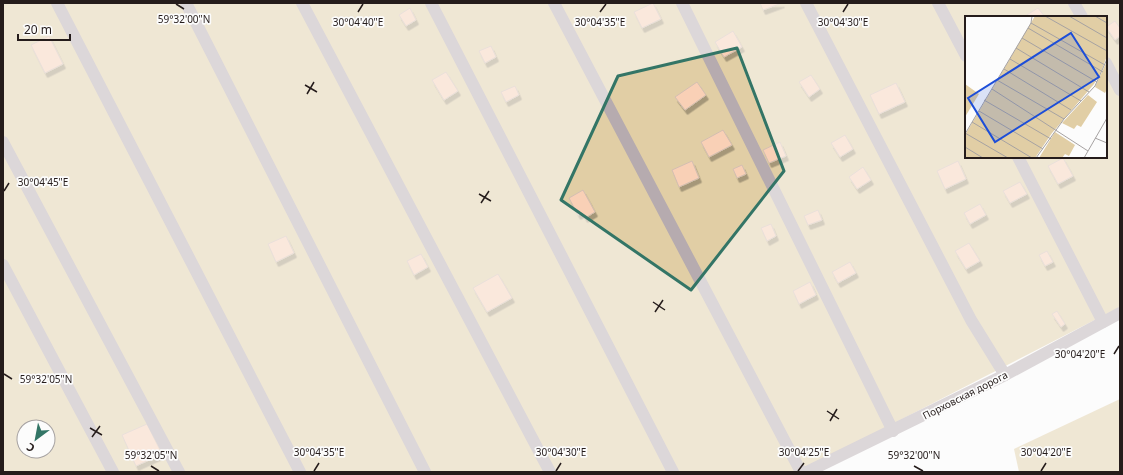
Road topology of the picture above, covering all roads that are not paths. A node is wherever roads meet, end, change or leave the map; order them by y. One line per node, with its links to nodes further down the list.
1 (57, 3): 23 (street)
2 (186, 3): 24 (street)
3 (302, 3): 25 (street)
4 (431, 3): 26 (street)
5 (554, 3): 27 (street)
6 (682, 3): 20 (street)
7 (806, 3): 19 (street)
8 (938, 3): 11 (street)
9 (1074, 3): 10 (street)
10 (1081, 16)
11 (965, 54)
12 (1107, 65): 13 (street)
13 (1120, 90)
14 (3, 142): 22 (street)
15 (1019, 158): 18 (street)
16 (3, 265): 21 (street)
17 (1120, 313): 18 (street, Порховская дорога)
18 (1104, 322): 19 (street, Порховская дорога)
19 (1005, 375): 20 (street, Порховская дорога)
20 (893, 431): 28 (street, Порховская дорога)
21 (113, 472)
22 (179, 472)
23 (300, 472)
24 (425, 472)
25 (550, 472)
26 (673, 472)
27 (801, 472)
28 (807, 472)

